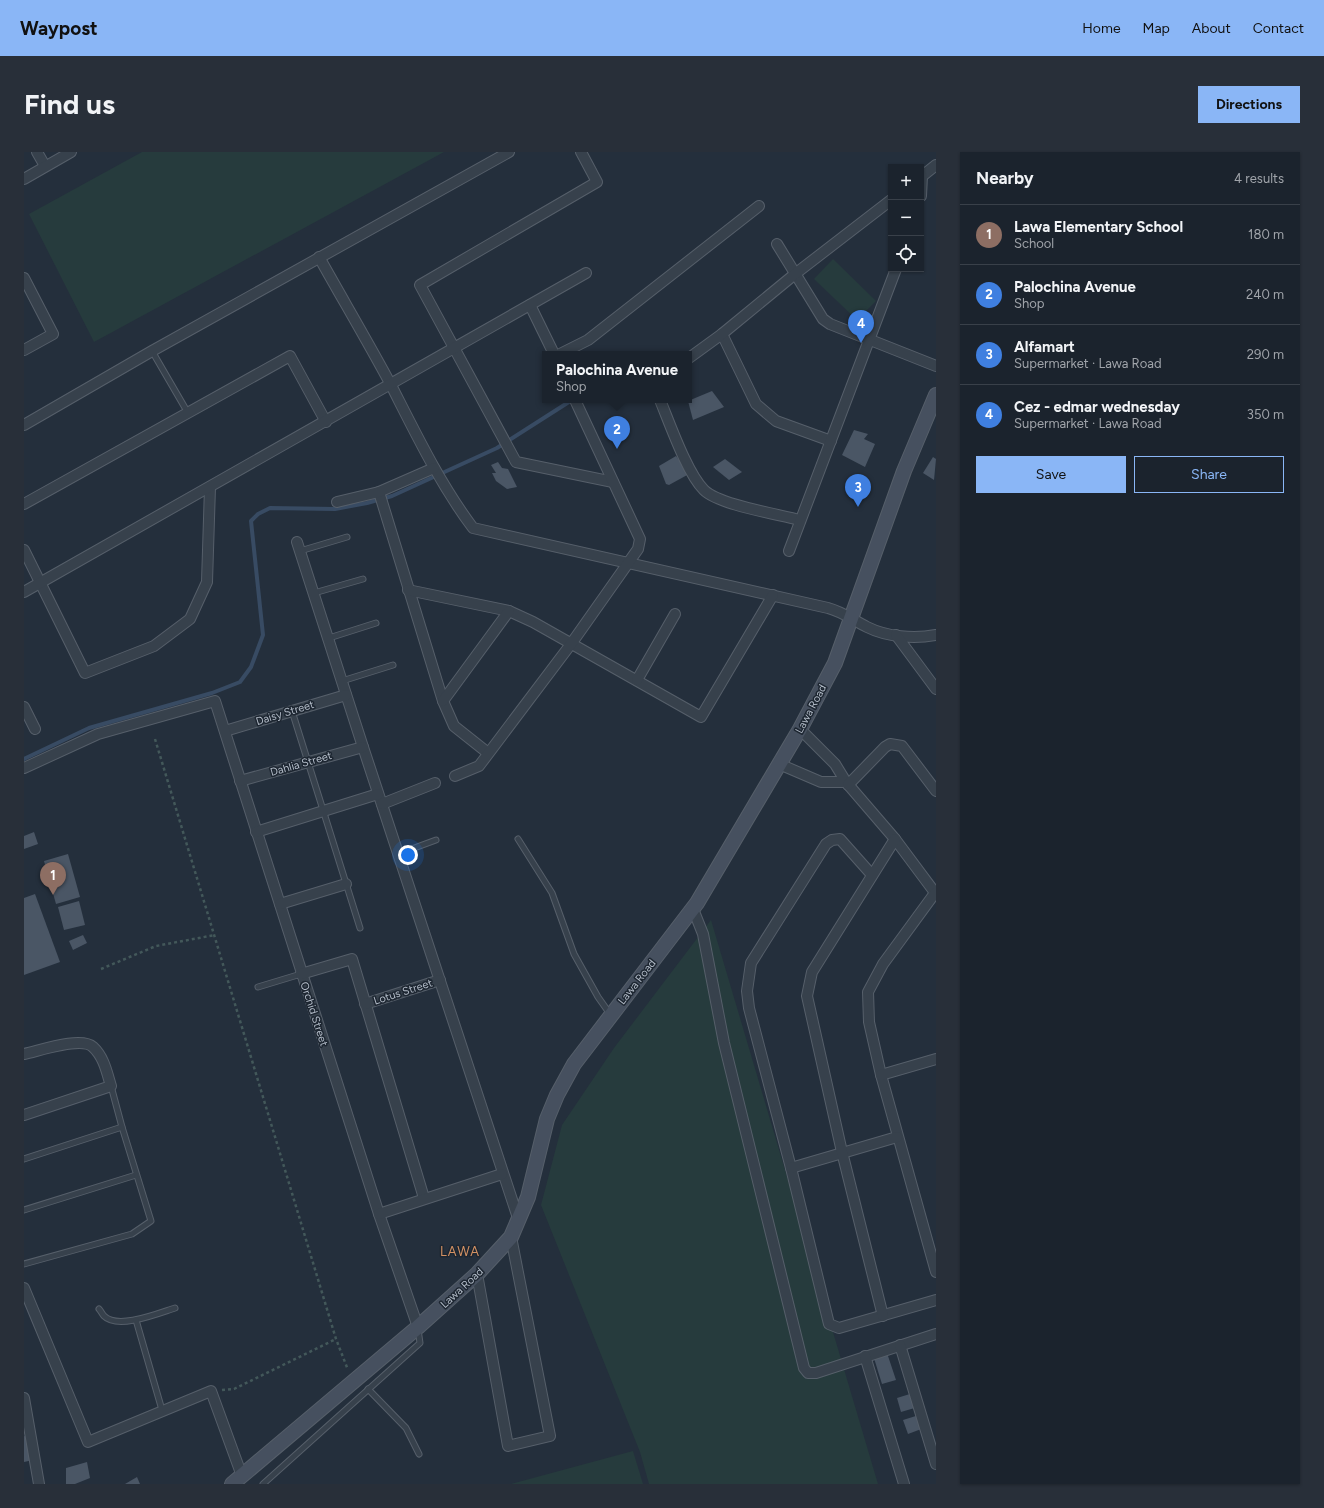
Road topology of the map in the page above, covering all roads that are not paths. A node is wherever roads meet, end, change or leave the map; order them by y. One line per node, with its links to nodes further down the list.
1 (37, 152): 6 (street)
2 (71, 152): 6 (street)
3 (509, 152): 12 (street)
4 (581, 152): 20 (street)
5 (936, 165): 7 (street)
6 (45, 166): 8 (street)
7 (924, 175)
8 (24, 179)
9 (888, 202): 15 (street)
10 (759, 206): 24 (street)
11 (777, 244): 15 (street)
12 (319, 257): 22 (street); 27 (street)
13 (895, 272): 19 (street)
14 (586, 273): 17 (street)
15 (795, 274): 18 (street); 19 (street)
16 (24, 279): 21 (street)
17 (530, 304): 20 (street); 23 (street)
18 (722, 334): 25 (street); 34 (street)
19 (870, 340): 26 (street); 34 (street)
20 (454, 348): 27 (street); 36 (street)
21 (24, 350)
22 (152, 351): 31 (lane); 33 (street)
23 (553, 351)
24 (566, 351)
25 (692, 356)
26 (936, 366)
27 (390, 384): 32 (street); 35 (street)
28 (936, 395): 55 (main road, Lawa Road)
29 (576, 403): 36 (street)
30 (661, 403): 41 (street)
31 (188, 413): 32 (street); 40 (street)
32 (326, 422): 37 (street)
33 (24, 425)
34 (831, 441): 41 (street)
35 (434, 468): 38 (street); 46 (street)
36 (613, 482): 46 (street)
37 (210, 487): 48 (street); 48 (street)
38 (379, 492): 39 (street); 49 (street)
39 (337, 502)
40 (24, 504)
41 (800, 520): 45 (street)
42 (346, 537): 43 (lane)
43 (299, 547): 51 (street)
44 (24, 550): 48 (street)
45 (789, 551)
46 (630, 563): 52 (street); 60 (street)
47 (363, 579): 51 (lane)
48 (40, 583): 50 (street)
49 (408, 590): 53 (street); 66 (street)
50 (24, 592)
51 (314, 593): 59 (street)
52 (773, 594): 55 (street); 62 (street)
53 (509, 611): 60 (street); 66 (street)
54 (675, 614): 62 (street)
55 (852, 617): 58 (street); 70 (main road, Lawa Road)
56 (376, 623): 59 (lane)
57 (936, 634): 58 (street)
58 (896, 635): 64 (street)
59 (329, 638): 63 (street)
60 (571, 644): 62 (street); 73 (street)
61 (392, 664): 63 (lane)
62 (637, 680)
63 (342, 681): 65 (street)
64 (936, 689)
65 (346, 695): 68 (street, Daisy Street); 72 (street)
66 (443, 700): 73 (street)
67 (24, 706): 69 (street)
68 (292, 711): 71 (street, Daisy Street); 74 (lane)
69 (35, 729)
70 (800, 729): 75 (main road, Lawa Road); 80 (street)
71 (224, 731): 76 (street, Orchid Street); 78 (street, Orchid Street)
72 (363, 747): 74 (street, Dahlia Street); 82 (street)
73 (488, 753): 77 (street)
74 (308, 762): 78 (street, Dahlia Street); 84 (lane)
75 (779, 764): 80 (street); 94 (main road, Lawa Road)
76 (24, 768)
77 (455, 776)
78 (240, 781): 85 (street, Orchid Street)
79 (434, 783): 83 (street)
80 (847, 784): 81 (street); 87 (street)
81 (936, 791)
82 (378, 794): 83 (street); 84 (street)
83 (382, 804): 89 (street)
84 (322, 812): 85 (street); 91 (lane)
85 (256, 832): 93 (street, Orchid Street)
86 (518, 839): 100 (lane)
87 (895, 839): 90 (street); 92 (street)
88 (436, 840): 89 (lane)
89 (398, 854): 97 (street)
90 (872, 876): 108 (street); 110 (street)
91 (346, 884): 93 (street); 95 (lane)
92 (936, 894): 103 (street)
93 (280, 904): 96 (street, Orchid Street)
94 (693, 909): 100 (main road, Lawa Road); 130 (street)
95 (360, 928)
96 (301, 974): 98 (lane); 99 (street); 115 (street, Orchid Street)
97 (440, 980): 99 (street, Lotus Street); 111 (street)
98 (258, 987)
99 (365, 1004): 113 (street)
100 (611, 1015): 116 (main road, Lawa Road)
101 (24, 1054): 104 (street)
102 (936, 1059): 103 (street)
103 (881, 1075): 107 (street)
104 (111, 1086): 105 (street); 106 (lane)
105 (24, 1115)
106 (122, 1127): 109 (lane); 112 (lane)
107 (897, 1137): 108 (street); 119 (street)
108 (842, 1152): 110 (street); 125 (street)
109 (24, 1159)
110 (791, 1168): 125 (street)
111 (502, 1174): 113 (street); 116 (street)
112 (136, 1175): 114 (lane); 118 (lane)
113 (424, 1198): 115 (street)
114 (24, 1210)
115 (378, 1214): 127 (street, Orchid Street)
116 (519, 1221): 117 (main road, Lawa Road)
117 (511, 1237): 120 (main road, Lawa Road); 120 (street)
118 (24, 1264)
119 (936, 1272)
120 (477, 1274): 127 (main road, Lawa Road)
121 (24, 1288): 133 (street)
122 (936, 1300): 125 (street)
123 (99, 1308): 126 (lane)
124 (175, 1308): 126 (lane)
125 (883, 1316)
126 (136, 1320): 133 (lane)
127 (418, 1327): 131 (lane); 136 (main road, Lawa Road)
128 (936, 1334): 129 (street)
129 (900, 1345): 130 (street); 135 (street)
130 (865, 1356): 139 (street)
131 (368, 1390): 134 (lane); 138 (lane)
132 (24, 1398): 137 (street)
133 (162, 1410): 136 (street)
134 (419, 1454)
135 (936, 1464)
136 (237, 1480)
137 (39, 1484)
138 (263, 1484)
139 (904, 1484)

